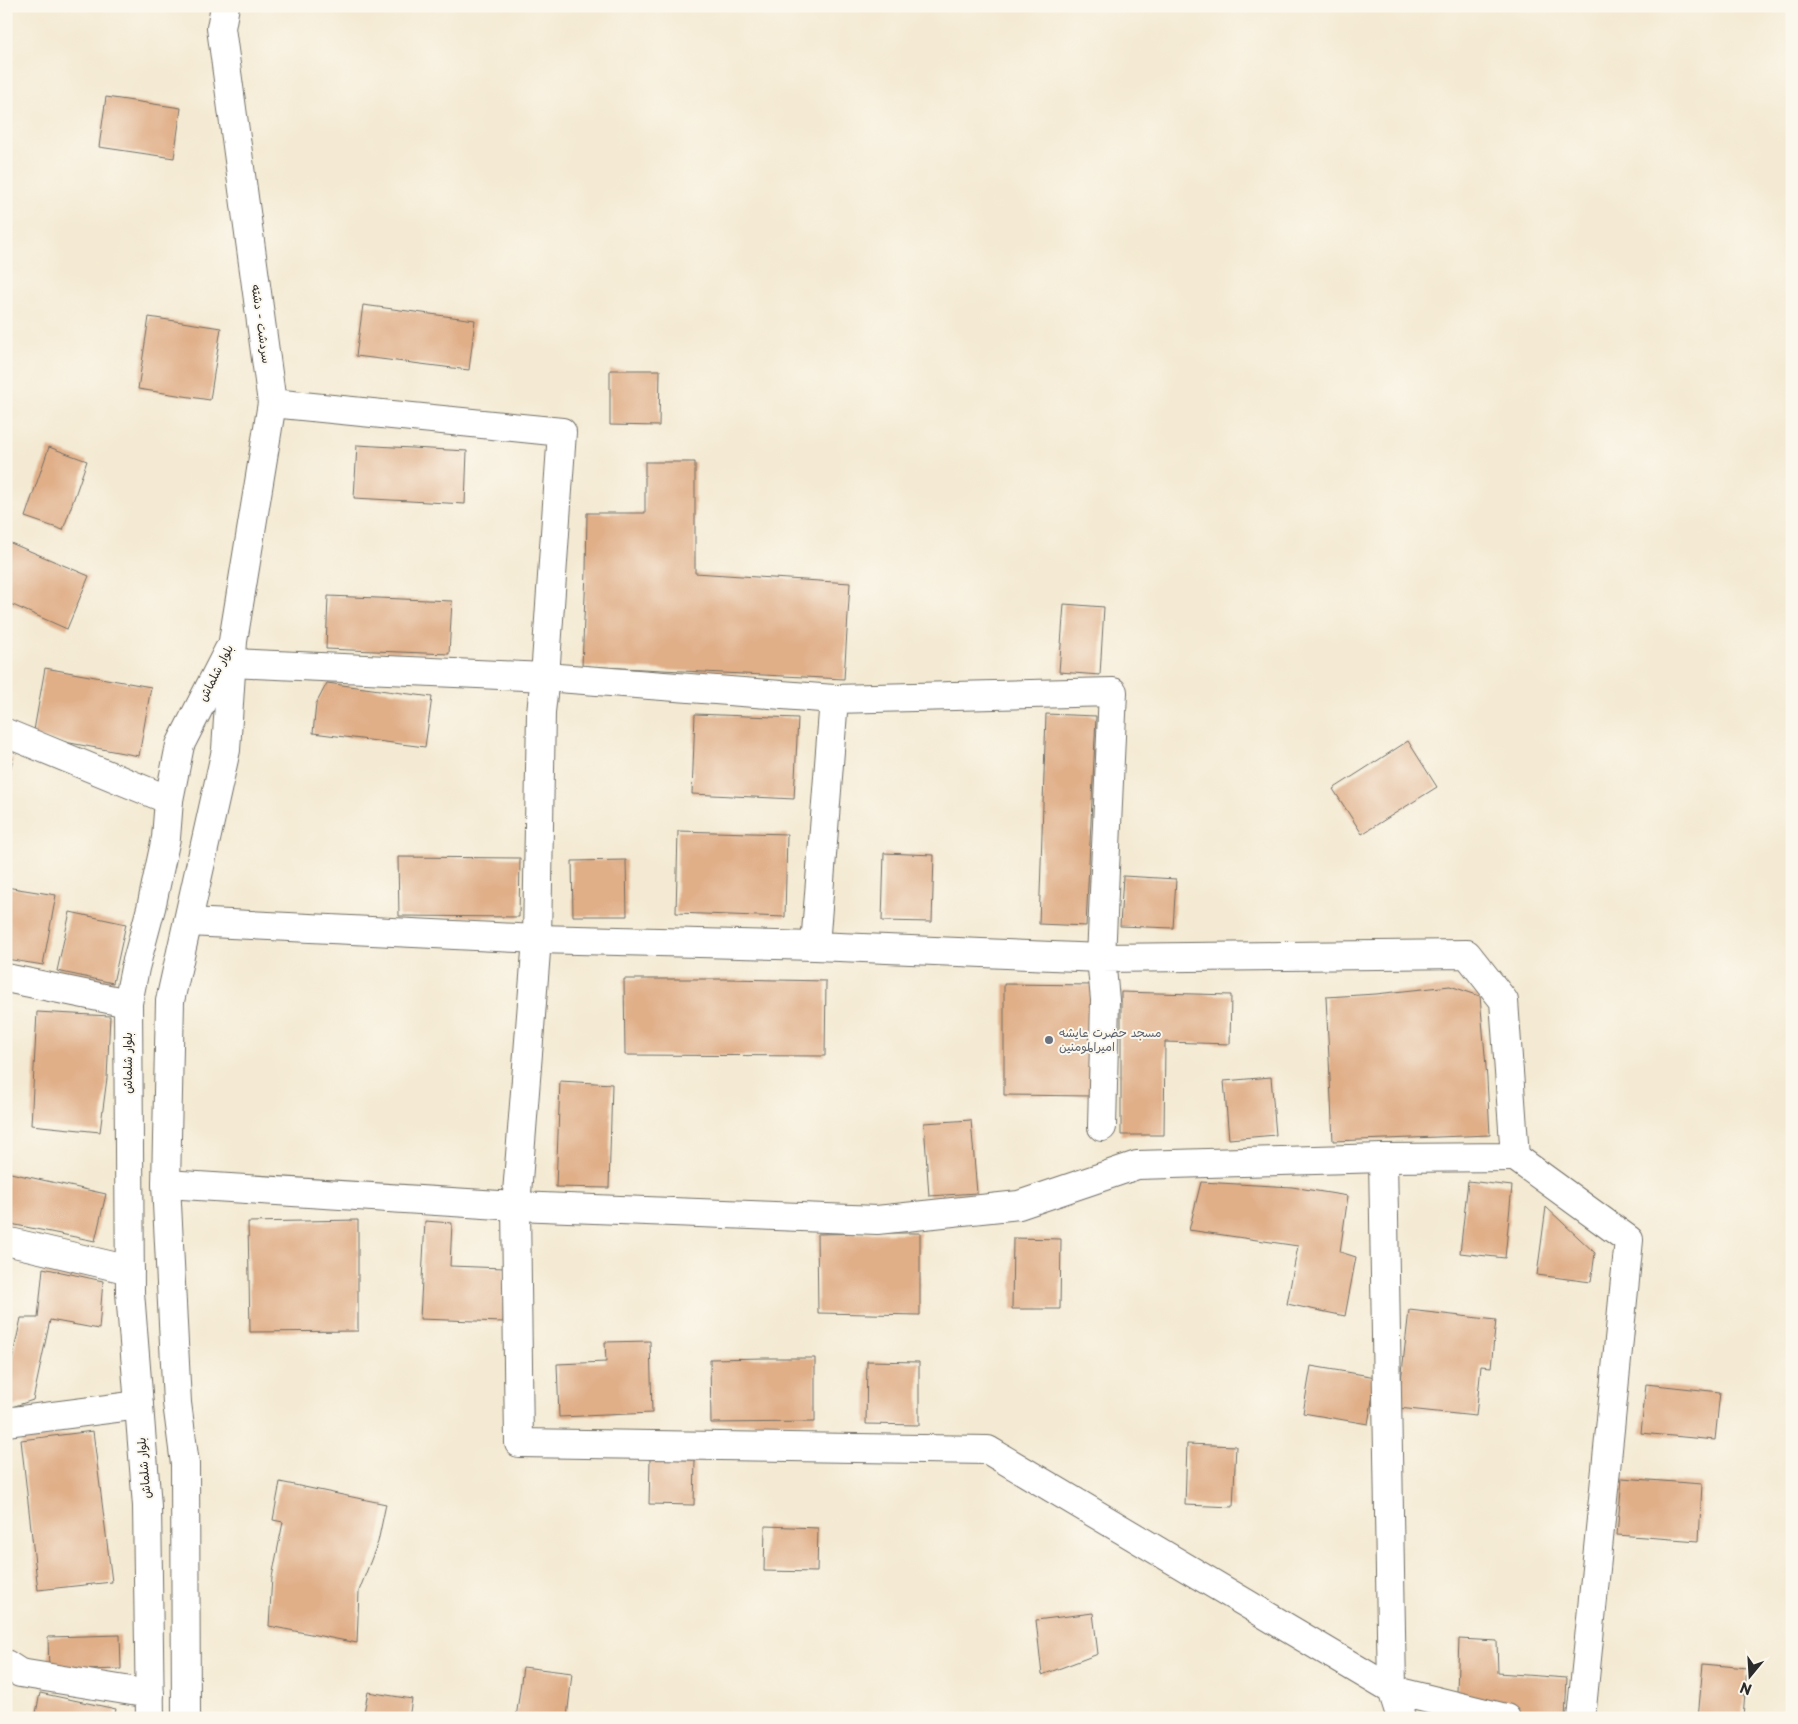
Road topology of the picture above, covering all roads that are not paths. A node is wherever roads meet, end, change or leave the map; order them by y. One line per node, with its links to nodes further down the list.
1 (226, 6): 2 (street, سردشت - دشته)
2 (272, 403): 3 (street, سردشت - دشته); 4 (street)
3 (232, 652): 4 (street); 7 (street, بلوار شلماش); 9 (street, بلوار شلماش)
4 (545, 677): 5 (street); 13 (street)
5 (834, 699): 14 (street); 15 (street)
6 (6, 733): 7 (street)
7 (170, 800): 8 (street, بلوار شلماش)
8 (166, 838): 9 (street); 10 (street, بلوار شلماش)
9 (205, 844): 11 (street, بلوار شلماش)
10 (160, 867): 11 (street); 17 (street, بلوار شلماش)
11 (198, 876): 12 (street, بلوار شلماش)
12 (188, 922): 13 (street); 21 (street, بلوار شلماش)
13 (537, 939): 14 (street); 22 (street)
14 (815, 946): 15 (street)
15 (1101, 958): 18 (street); 19 (street)
16 (6, 978): 17 (street)
17 (128, 1003): 24 (street, بلوار شلماش)
18 (1102, 1127)
19 (1515, 1157): 20 (street); 33 (street)
20 (1383, 1158): 22 (street); 28 (street)
21 (166, 1184): 22 (street); 30 (street, بلوار شلماش)
22 (516, 1206): 28 (street)
23 (6, 1241): 24 (street)
24 (130, 1270): 25 (street, بلوار شلماش)
25 (139, 1405): 26 (street); 29 (street, بلوار شلماش)
26 (6, 1422)
27 (6, 1664): 29 (street)
28 (1392, 1690): 31 (street); 32 (street)
29 (150, 1706)
30 (186, 1718)
31 (1401, 1718)
32 (1506, 1718)
33 (1581, 1718)

